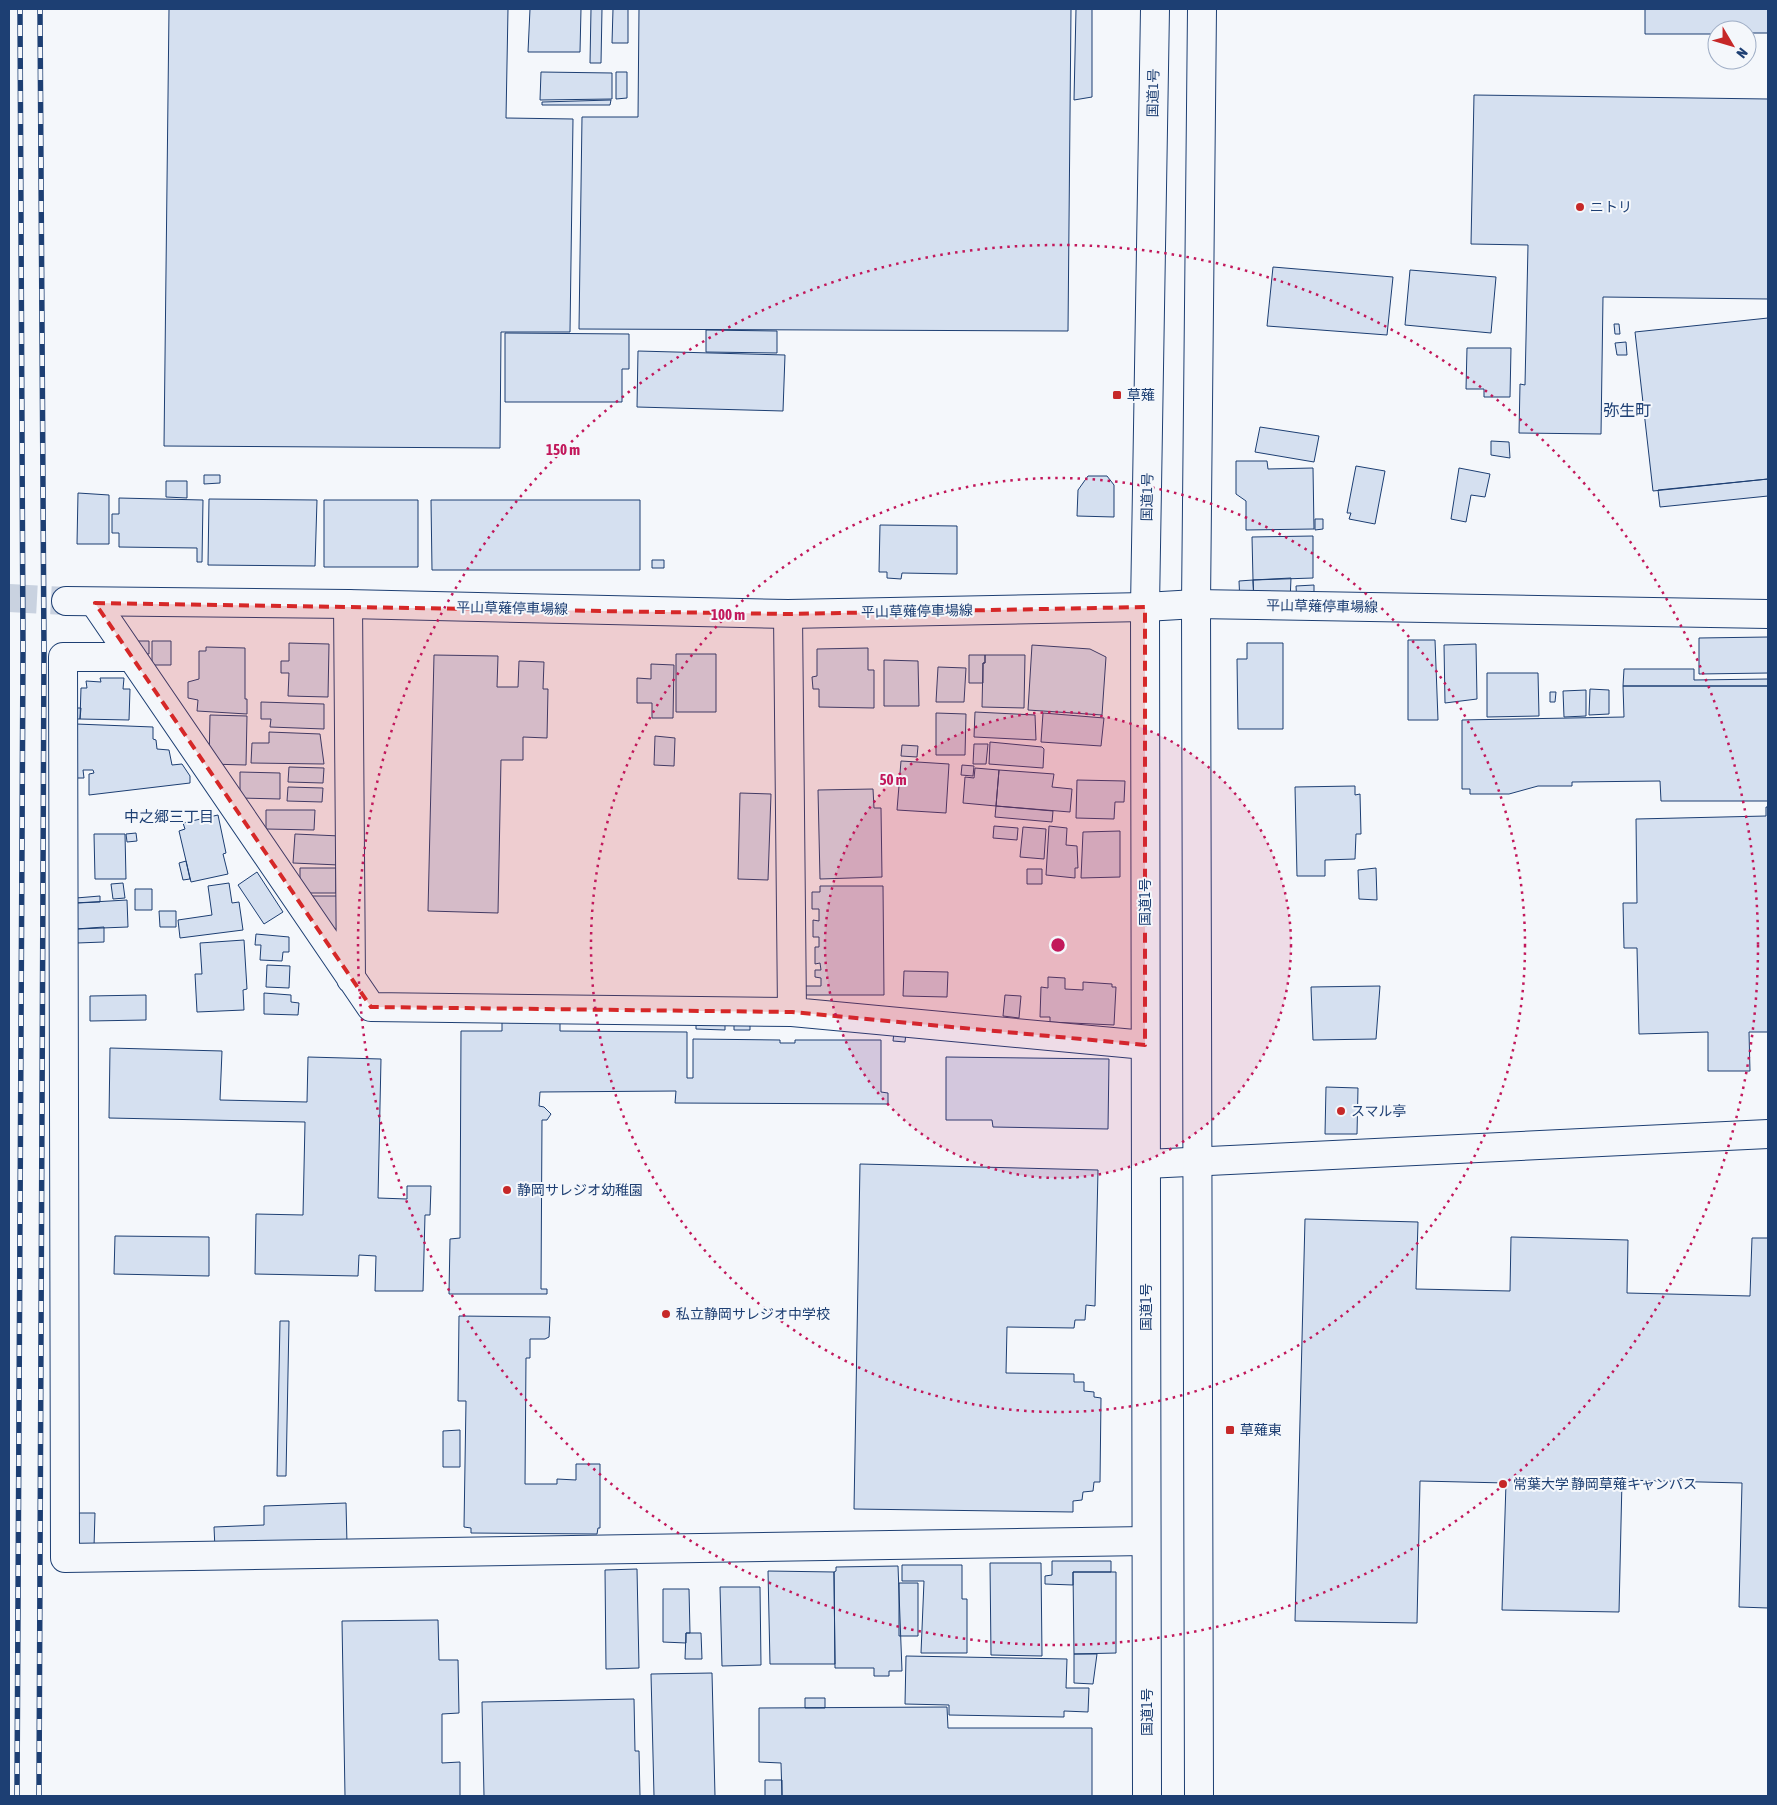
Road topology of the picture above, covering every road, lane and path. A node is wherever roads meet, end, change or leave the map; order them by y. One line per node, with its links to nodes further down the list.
1 (1155, 9): 7 (main road, 国道1号)
2 (1202, 9): 6 (main road)
3 (66, 601): 4 (main road, 平山草薙停車場線)
4 (95, 603): 5 (main road, 平山草薙停車場線); 10 (main road)
5 (348, 604): 8 (main road, 平山草薙停車場線); 11 (main road)
6 (1196, 604): 7 (main road, 平山草薙停車場線); 9 (main road, 平山草薙停車場線); 15 (main road)
7 (1145, 607): 8 (main road, 平山草薙停車場線); 13 (main road, 国道1号)
8 (788, 614): 12 (main road)
9 (1768, 614)
10 (132, 657): 11 (main road); 17 (main road)
11 (351, 978): 12 (main road)
12 (792, 1012): 13 (main road)
13 (1146, 1045): 16 (main road, 国道1号)
14 (1768, 1134): 15 (main road)
15 (1197, 1161): 16 (main road); 19 (main road)
16 (1146, 1164): 17 (main road, 国道1号)
17 (1146, 1541): 18 (main road, 国道1号)
18 (1147, 1796)
19 (1199, 1796)

